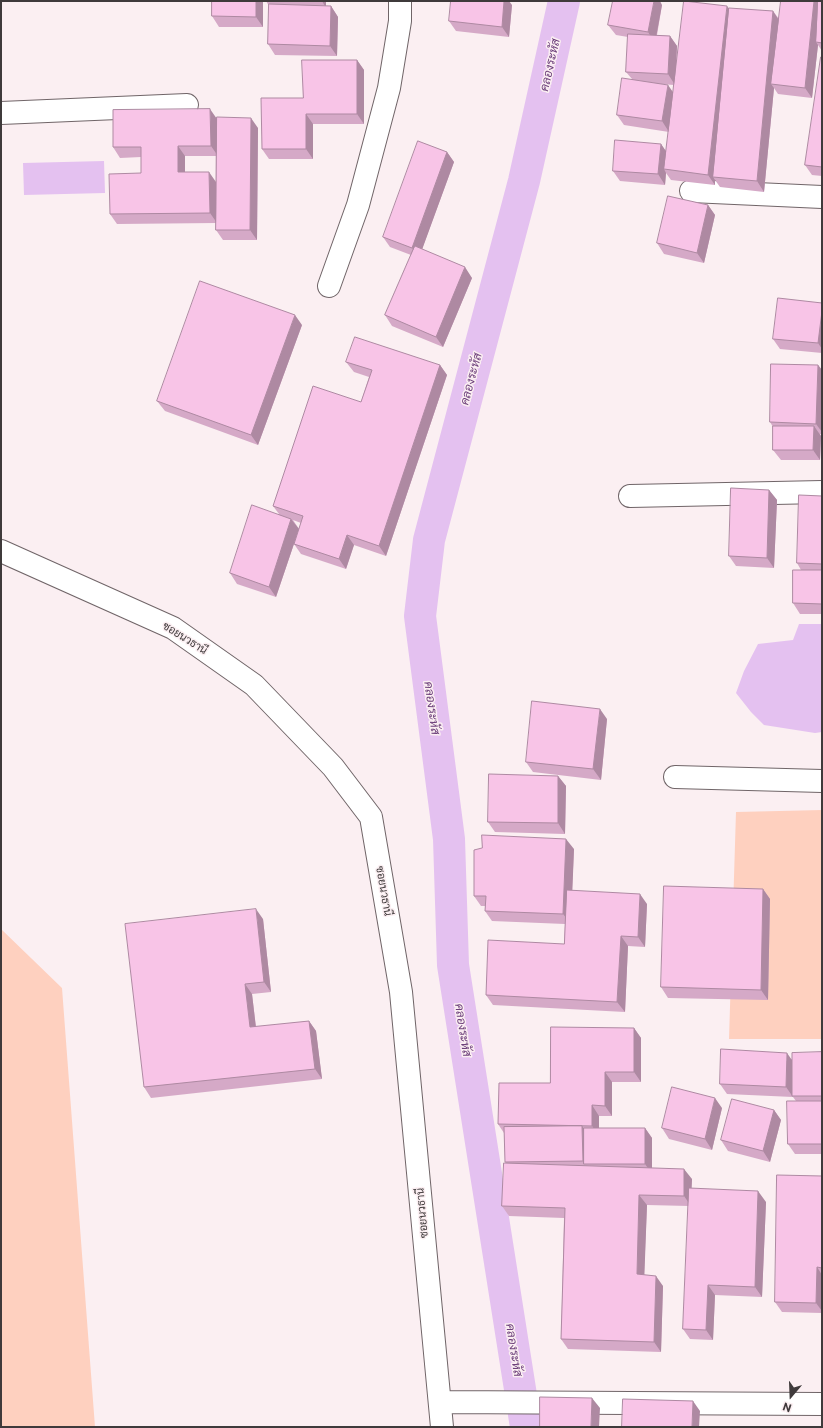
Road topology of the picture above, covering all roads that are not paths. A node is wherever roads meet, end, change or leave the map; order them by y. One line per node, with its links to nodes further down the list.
1 (400, 1): 6 (street)
2 (187, 105): 3 (street)
3 (1, 113)
4 (691, 191): 5 (street)
5 (822, 197)
6 (329, 286)
7 (822, 492): 8 (street)
8 (630, 496)
9 (1, 552): 12 (street, ซอยนวธานี)
10 (675, 777): 11 (street)
11 (822, 782)
12 (447, 1402): 13 (street); 14 (street, ซอยนวธานี)
13 (822, 1404)
14 (442, 1427)

